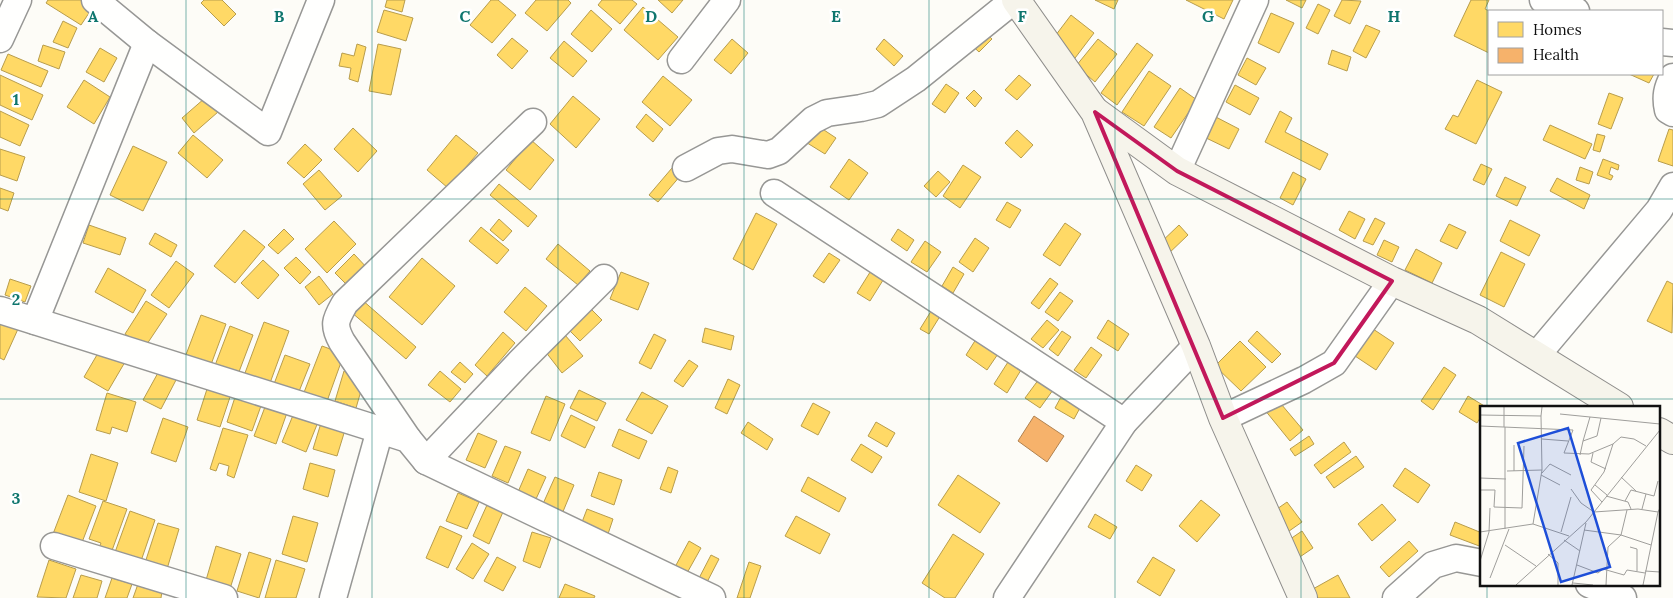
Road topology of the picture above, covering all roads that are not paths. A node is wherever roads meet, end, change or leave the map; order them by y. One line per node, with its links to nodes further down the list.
1 (18, 0): 9 (street)
2 (95, 0): 10 (street)
3 (321, 0): 10 (street)
4 (727, 0): 11 (street)
5 (1015, 0): 13 (street); 16 (street)
6 (1255, 0): 17 (street)
7 (1543, 0): 8 (street)
8 (1573, 10)
9 (0, 39)
10 (147, 42): 23 (street)
11 (681, 60)
12 (1673, 77): 14 (street)
13 (1096, 112): 17 (street); 24 (street)
14 (1673, 113)
15 (533, 122): 31 (street)
16 (686, 168)
17 (1177, 171): 21 (street)
18 (1673, 186): 25 (street)
19 (774, 193): 28 (street)
20 (604, 278): 33 (street)
21 (1392, 280): 25 (street); 27 (street)
22 (0, 310): 23 (street)
23 (35, 321): 29 (street)
24 (1196, 346): 27 (street); 28 (street)
25 (1536, 356): 26 (street)
26 (1617, 406)
27 (1223, 418): 41 (street)
28 (1124, 422): 40 (street)
29 (380, 430): 31 (street); 38 (street)
30 (1660, 433): 32 (street)
31 (408, 438): 33 (street)
32 (1673, 440)
33 (426, 461): 39 (street)
34 (54, 546): 37 (street)
35 (1480, 563): 42 (street)
36 (1594, 586): 43 (street)
37 (224, 598)
38 (333, 598)
39 (712, 598)
40 (1006, 598)
41 (1303, 598)
42 (1396, 598)
43 (1623, 598)

